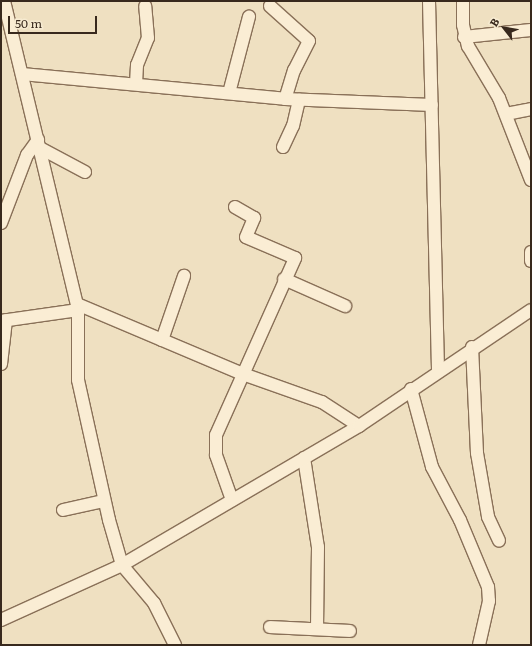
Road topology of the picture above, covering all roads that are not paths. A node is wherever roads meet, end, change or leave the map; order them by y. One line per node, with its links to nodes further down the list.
1 (4, 1): 9 (street)
2 (429, 1): 14 (street)
3 (463, 1): 8 (street)
4 (146, 6): 10 (street)
5 (270, 6): 12 (street)
6 (249, 17): 11 (street)
7 (531, 30): 8 (street)
8 (464, 37): 16 (street)
9 (22, 74): 10 (street); 17 (street)
10 (136, 84): 11 (street)
11 (229, 93): 12 (street)
12 (285, 99): 13 (street)
13 (299, 100): 14 (street); 18 (street)
14 (432, 105): 34 (street)
15 (531, 109): 16 (street)
16 (506, 114): 20 (street)
17 (39, 144): 19 (street); 22 (street); 28 (street)
18 (284, 147)
19 (85, 172)
20 (531, 180)
21 (235, 207): 26 (street)
22 (1, 223)
23 (531, 252): 24 (street)
24 (531, 261)
25 (184, 276): 31 (street)
26 (284, 279): 27 (street); 35 (street)
27 (345, 306)
28 (78, 307): 30 (street); 31 (street); 40 (street)
29 (531, 310): 32 (street)
30 (3, 320): 33 (street)
31 (162, 340): 35 (street)
32 (472, 347): 34 (street); 42 (street)
33 (1, 364)
34 (438, 372): 36 (street)
35 (240, 373): 37 (street); 39 (street)
36 (411, 389): 37 (street); 49 (street)
37 (359, 426): 38 (street)
38 (304, 458): 39 (street); 46 (street)
39 (232, 500): 43 (street)
40 (104, 501): 41 (street); 43 (street)
41 (63, 510)
42 (500, 540)
43 (122, 565): 44 (street); 48 (street)
44 (1, 620)
45 (270, 627): 46 (street)
46 (317, 629): 47 (street)
47 (350, 631)
48 (175, 645)
49 (479, 645)

